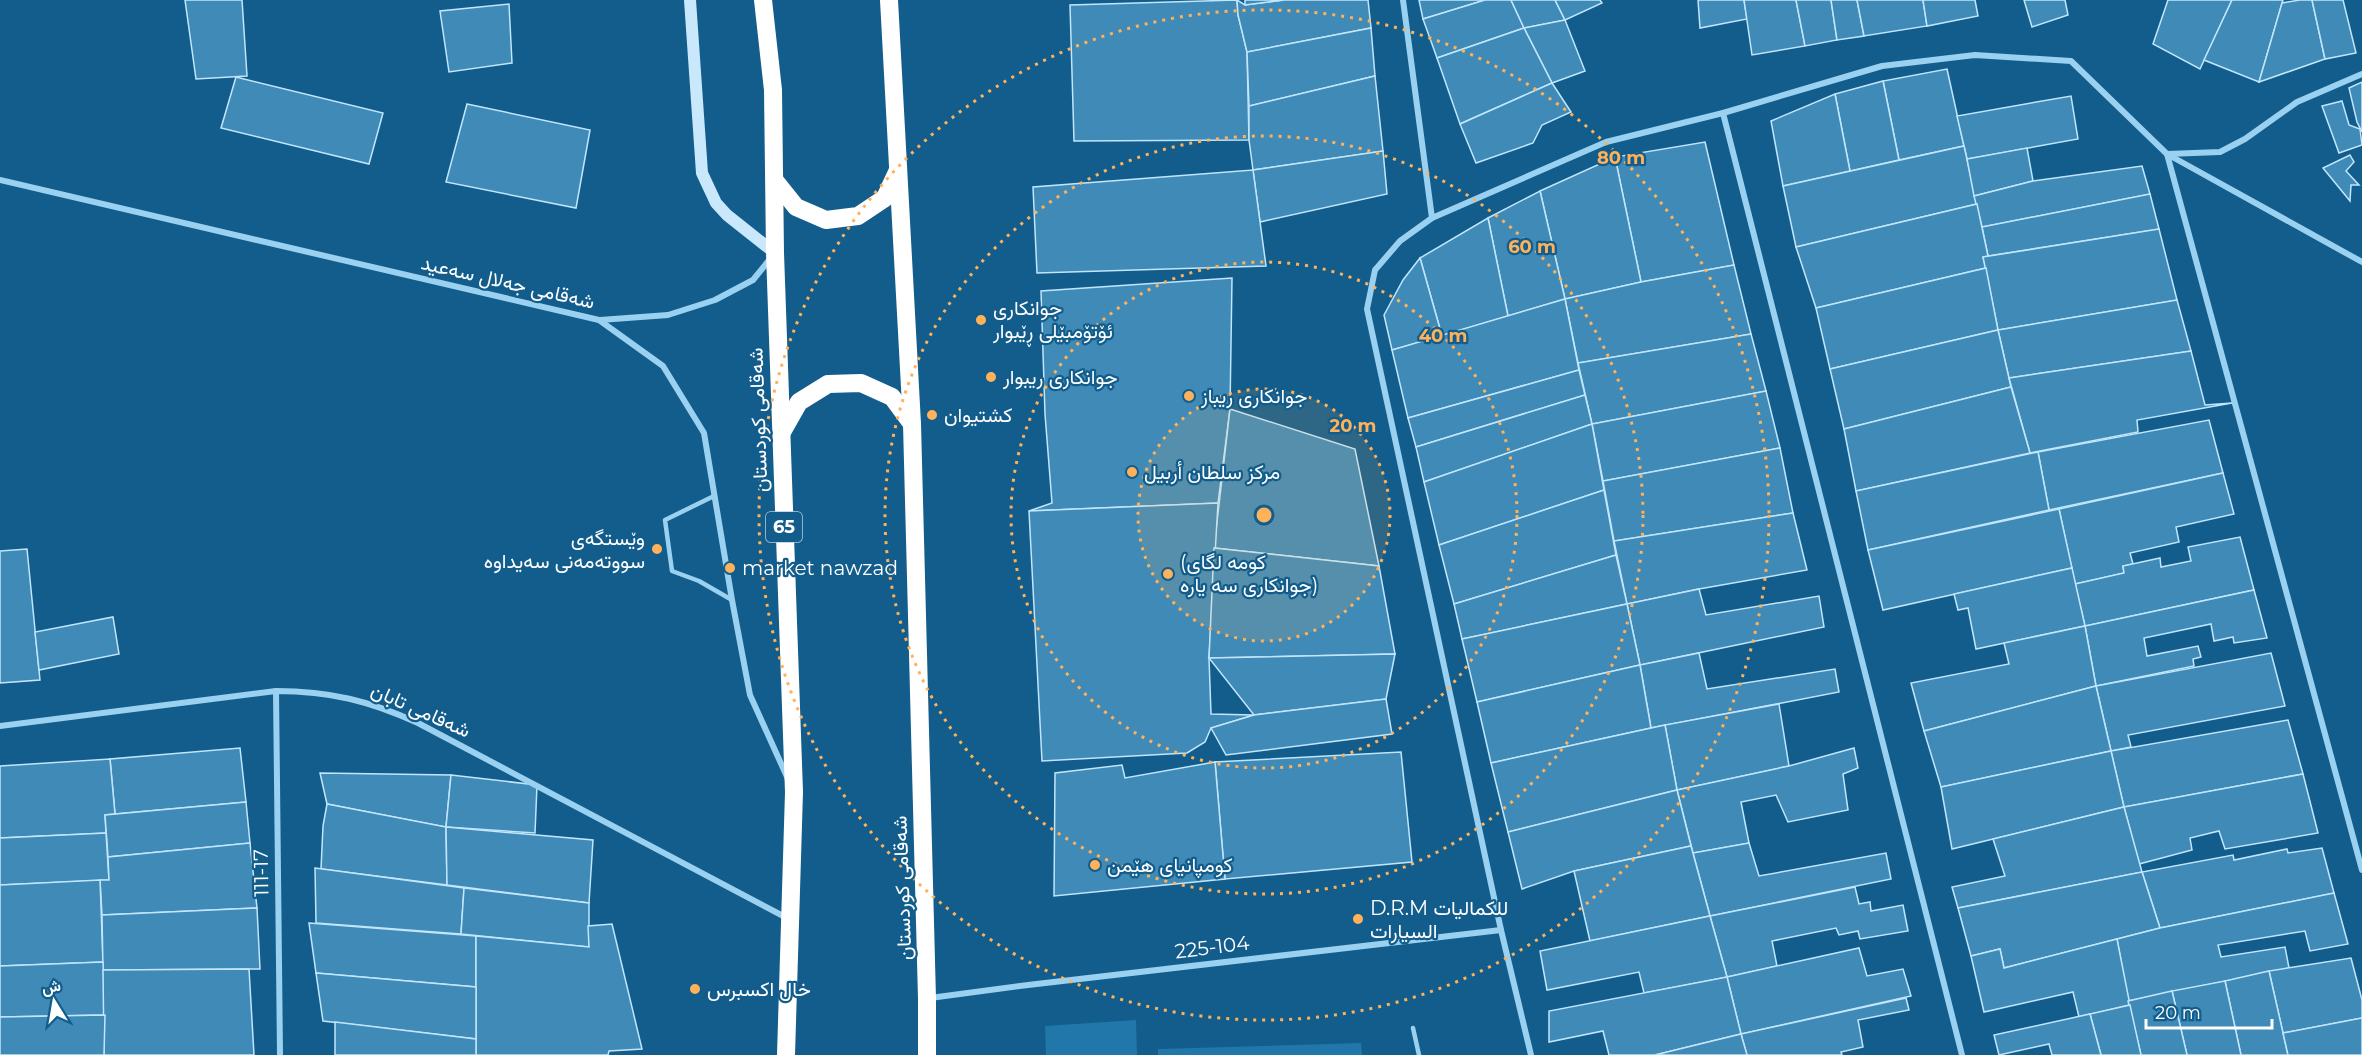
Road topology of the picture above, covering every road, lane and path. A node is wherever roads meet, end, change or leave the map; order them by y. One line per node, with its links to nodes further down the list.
1 (690, 0): 12 (main road)
2 (763, 0): 10 (highway, شەقامی کوردستان / 65)
3 (889, 0): 8 (highway, شەقامی کوردستان)
4 (1403, 0): 11 (street)
5 (2362, 74): 7 (street)
6 (1723, 112): 7 (street); 11 (street); 32 (street)
7 (2168, 154): 13 (street); 22 (street)
8 (898, 168): 10 (highway); 15 (highway, شەقامی کوردستان)
9 (0, 180): 14 (street, شەقامی جەلال سەعید)
10 (776, 182): 12 (highway, شەقامی کوردستان / 65)
11 (1432, 218): 24 (street)
12 (775, 253): 14 (street); 16 (highway, شەقامی کوردستان / 65)
13 (2362, 262)
14 (599, 320): 17 (street, شەقامی جەلال سەعید)
15 (912, 424): 16 (highway); 25 (highway, شەقامی کوردستان)
16 (782, 432): 21 (highway, شەقامی کوردستان / 65)
17 (714, 496): 18 (street, شەقامی جەلال سەعید); 18 (lane)
18 (732, 600): 21 (street, شەقامی جەلال سەعید)
19 (276, 691): 20 (street, شەقامی تابان); 23 (street, شەقامی تابان); 27 (street, 111-17)
20 (0, 726)
21 (794, 792): 23 (highway, شەقامی کوردستان / 65)
22 (2362, 870)
23 (789, 919): 28 (highway, شەقامی کوردستان / 65)
24 (1501, 930): 25 (street, 225-104); 31 (street)
25 (927, 999): 29 (highway, شەقامی کوردستان)
26 (1413, 1028): 30 (lane)
27 (280, 1055)
28 (786, 1055)
29 (927, 1055)
30 (1419, 1055)
31 (1531, 1055)
32 (1962, 1055)

